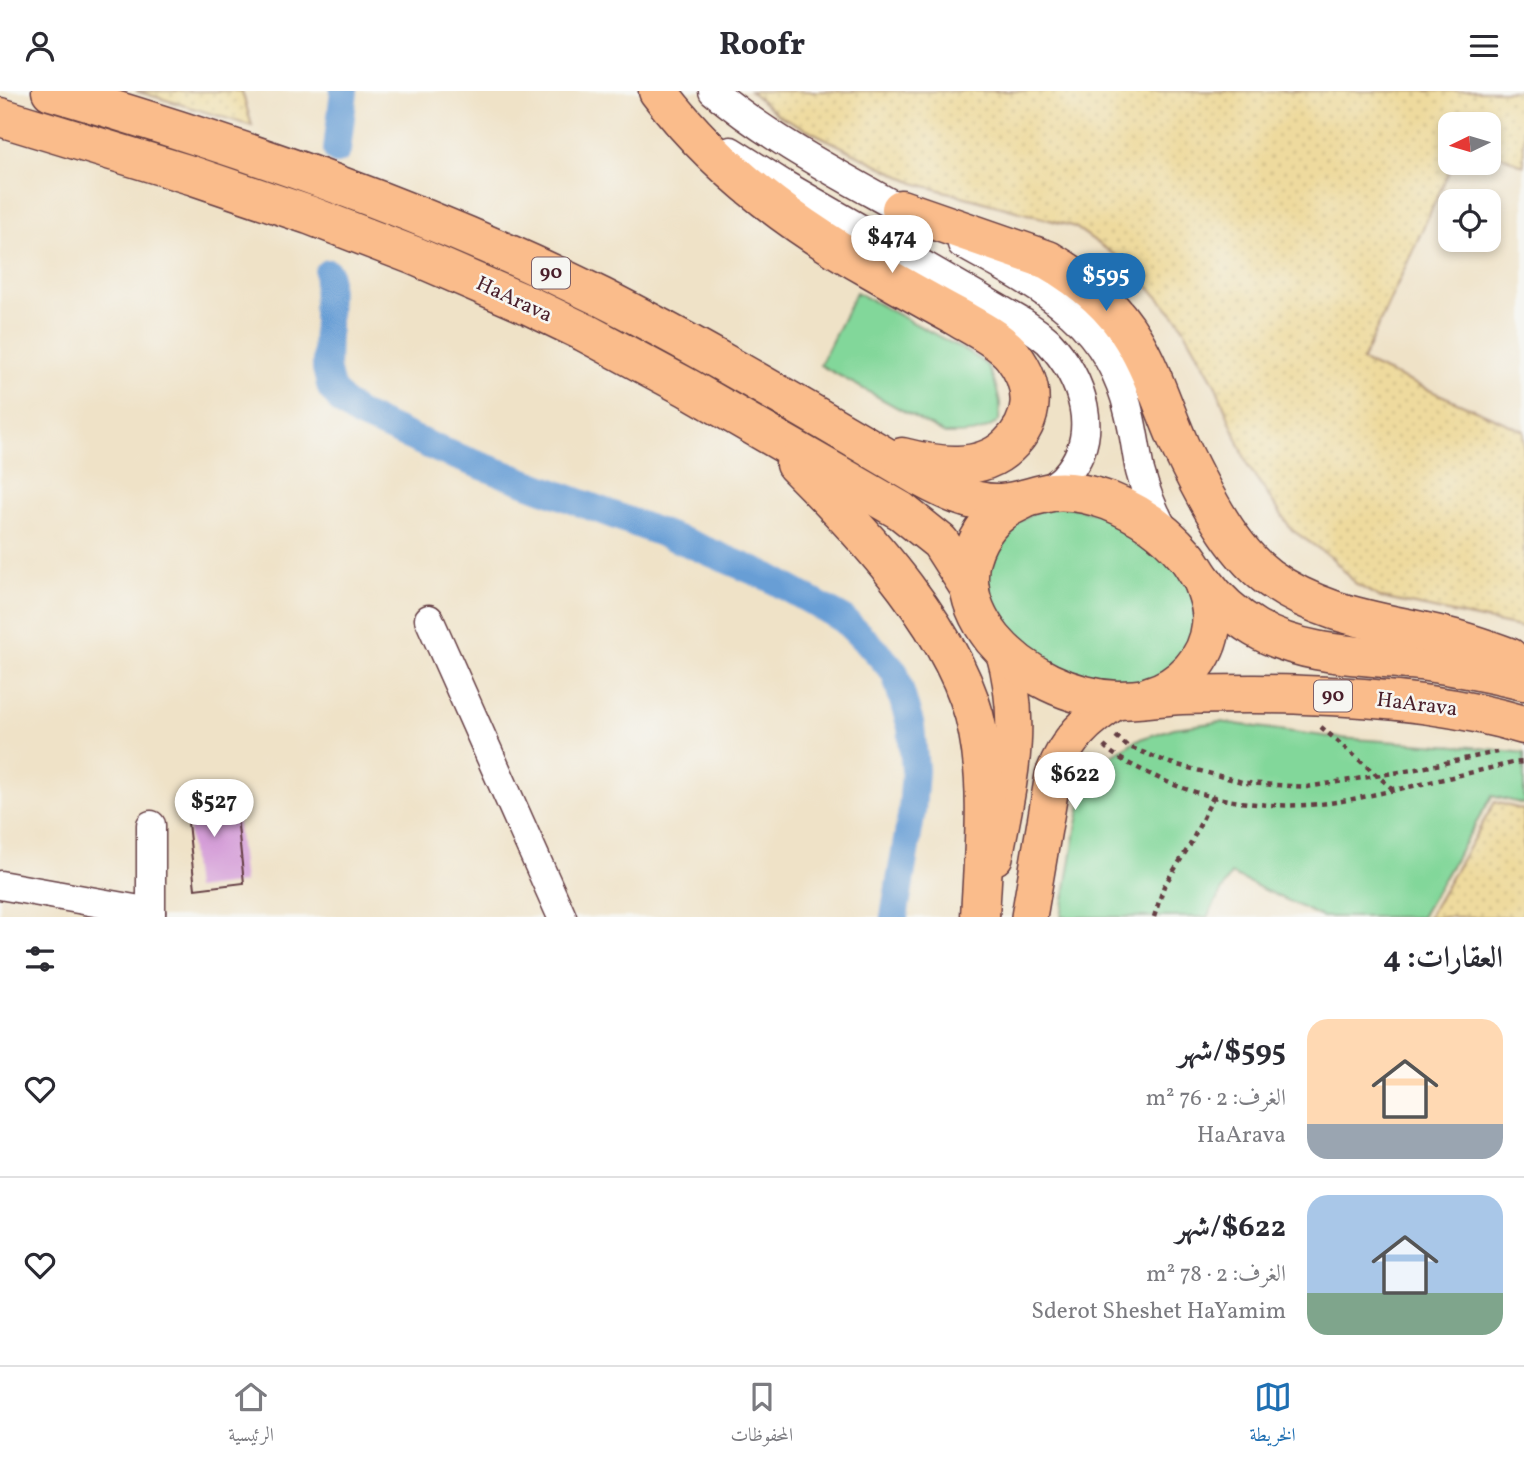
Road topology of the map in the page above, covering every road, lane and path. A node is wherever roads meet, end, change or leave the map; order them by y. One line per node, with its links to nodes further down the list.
1 (51, 91): 7 (highway, HaArava / 90)
2 (659, 91): 7 (highway); 8 (street)
3 (713, 91): 5 (street)
4 (0, 117): 6 (highway, HaArava / 90)
5 (901, 209): 9 (street); 14 (highway)
6 (755, 426): 11 (highway, HaArava / 90); 27 (highway)
7 (868, 447): 8 (highway, HaArava / 90)
8 (1032, 497): 9 (highway, HaArava / 90); 11 (highway, HaArava / 90)
9 (1169, 537): 10 (highway, HaArava / 90)
10 (1203, 582): 15 (highway, HaArava / 90); 17 (highway, HaArava / 90)
11 (970, 589): 13 (highway, HaArava / 90)
12 (429, 619): 26 (street)
13 (1003, 650): 17 (highway, HaArava / 90); 27 (main road)
14 (1524, 662)
15 (1524, 681)
16 (1284, 694): 17 (highway, HaArava / 90); 18 (highway, HaArava / 90); 20 (path)
17 (1110, 710): 20 (path); 22 (path); 28 (main road)
18 (1514, 738): 20 (path)
19 (1524, 762): 21 (path)
20 (1376, 776): 21 (path)
21 (1394, 790): 22 (path)
22 (1213, 797): 29 (path)
23 (151, 825): 25 (street)
24 (0, 885): 25 (street)
25 (151, 915)
26 (562, 917)
27 (981, 917)
28 (1029, 917)
29 (1154, 917)

